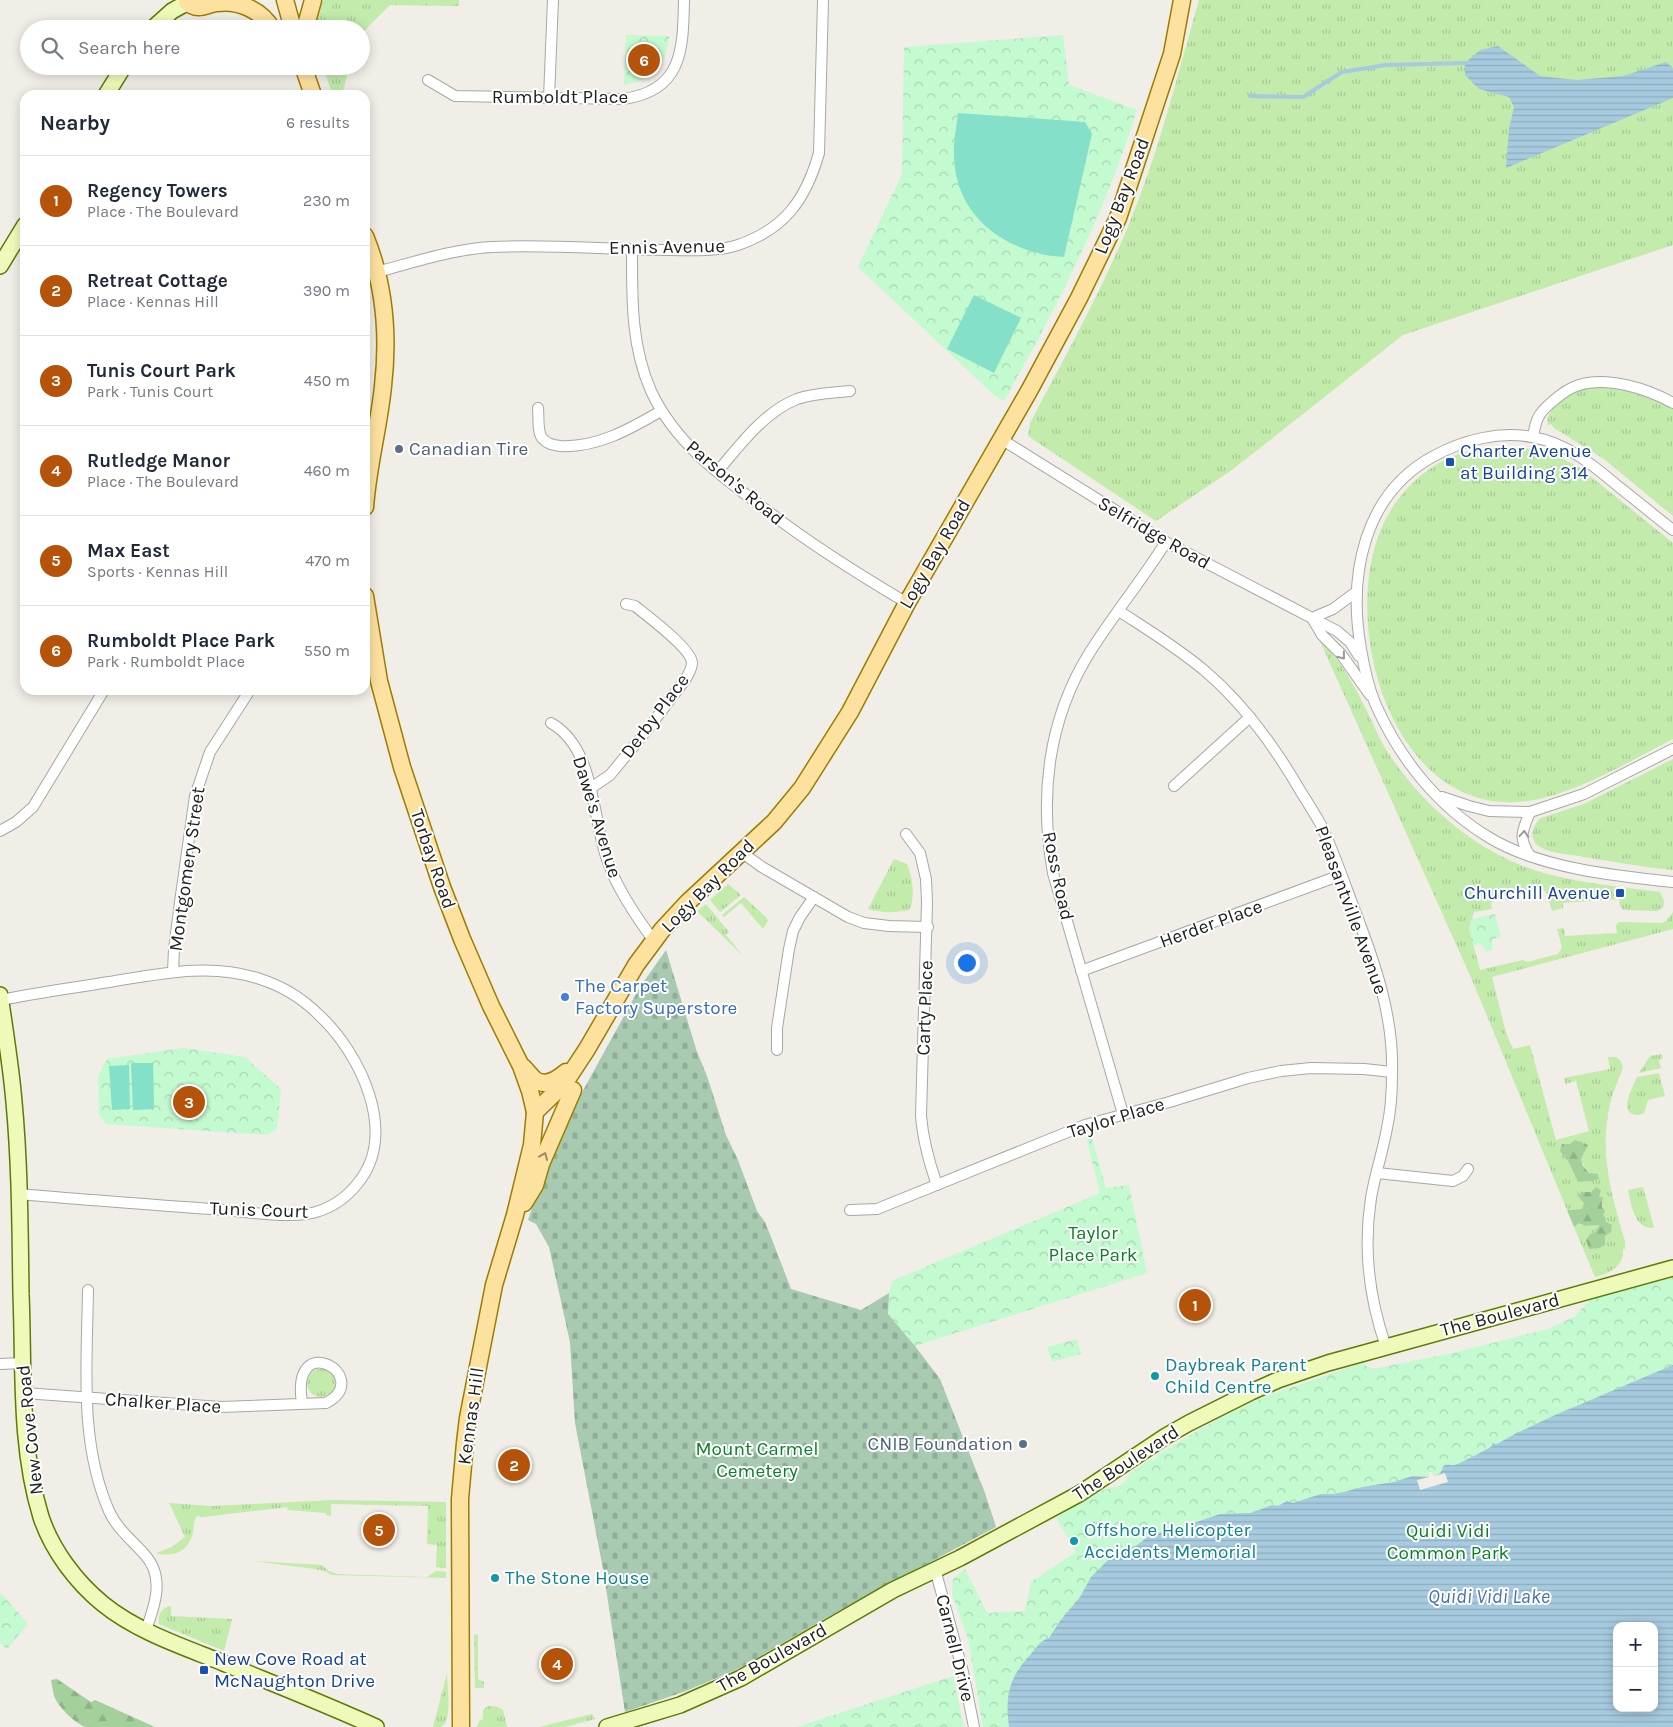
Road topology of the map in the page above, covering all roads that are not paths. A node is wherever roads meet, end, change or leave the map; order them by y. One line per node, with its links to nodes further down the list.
1 (285, 0): 10 (main road)
2 (312, 0): 11 (main road)
3 (553, 0): 17 (street)
4 (684, 0): 17 (street, Rumboldt Place)
5 (823, 0): 19 (street, Ennis Avenue)
6 (1182, 0): 28 (main road, Logy Bay Road)
7 (188, 1): 8 (street); 9 (main road)
8 (161, 20)
9 (264, 20)
10 (291, 20)
11 (307, 20)
12 (118, 75): 15 (street)
13 (306, 75): 16 (main road)
14 (428, 80): 17 (street, Rumboldt Place)
15 (109, 90)
16 (311, 90)
17 (549, 98)
18 (20, 234): 21 (street)
19 (632, 250): 22 (street, Ennis Avenue); 26 (street, Parson's Road)
20 (370, 251): 22 (main road)
21 (0, 266)
22 (377, 272): 29 (main road)
23 (850, 391): 30 (street)
24 (1673, 403): 27 (street)
25 (538, 408): 26 (street)
26 (661, 411): 30 (street, Parson's Road)
27 (1533, 437): 31 (street); 33 (street)
28 (1002, 439): 32 (street, Selfridge Road); 34 (main road, Logy Bay Road)
29 (370, 453)
30 (718, 471): 34 (street, Parson's Road)
31 (1673, 530)
32 (1166, 542): 36 (street, Ross Road); 37 (street, Selfridge Road)
33 (1356, 592): 37 (street); 39 (street)
34 (907, 603): 52 (main road, Logy Bay Road)
35 (626, 604): 47 (street, Derby Place)
36 (1119, 611): 43 (street, Pleasantville Avenue); 59 (street, Ross Road)
37 (1312, 618): 39 (street, Selfridge Road); 42 (street, Selfridge Road, one-way to 42)
38 (370, 637): 65 (main road, Torbay Road)
39 (1363, 664): 42 (street)
40 (101, 695): 50 (street)
41 (247, 695): 60 (street, Montgomery Street)
42 (1374, 700): 48 (street)
43 (1250, 717): 46 (street); 54 (street, Pleasantville Avenue)
44 (551, 723): 47 (street, Dawe's Avenue)
45 (1673, 749): 49 (street)
46 (1174, 786)
47 (591, 788): 58 (street, Dawe's Avenue)
48 (1437, 796): 49 (street); 53 (street)
49 (1530, 812): 53 (street, one-way to 49)
50 (0, 831)
51 (906, 834): 57 (street, Carty Place)
52 (741, 852): 56 (street); 58 (main road, Logy Bay Road)
53 (1530, 856): 55 (street)
54 (1341, 875): 59 (street, Herder Place); 67 (street, Pleasantville Avenue)
55 (1673, 882)
56 (814, 897): 57 (street); 64 (street)
57 (928, 927): 73 (street, Carty Place)
58 (654, 941): 63 (main road, Logy Bay Road)
59 (1081, 971): 70 (street, Ross Road)
60 (173, 972): 62 (street, Tunis Court); 74 (street, Tunis Court)
61 (0, 996): 62 (street, New Cove Road)
62 (0, 1000): 74 (street, New Cove Road)
63 (587, 1050): 66 (main road, Logy Bay Road); 68 (main road, Logy Bay Road)
64 (777, 1050)
65 (521, 1066): 66 (main road); 69 (main road, Torbay Road)
66 (575, 1067): 69 (main road, Logy Bay Road)
67 (1392, 1072): 70 (street, Taylor Place); 72 (street, Pleasantville Avenue)
68 (573, 1090): 69 (main road, Logy Bay Road); 76 (main road, one-way to 68)
69 (535, 1112): 76 (main road, Kennas Hill)
70 (1123, 1114): 73 (street, Taylor Place)
71 (1468, 1169): 72 (street)
72 (1377, 1172): 79 (street, Pleasantville Avenue)
73 (937, 1185): 75 (street, Taylor Place)
74 (19, 1194): 80 (street, New Cove Road)
75 (850, 1210)
76 (515, 1215): 87 (main road, Kennas Hill)
77 (1673, 1268): 79 (street, The Boulevard)
78 (88, 1290): 83 (street)
79 (1386, 1347): 85 (street, The Boulevard)
80 (23, 1363): 81 (street); 82 (street, New Cove Road)
81 (0, 1364)
82 (24, 1393): 83 (street, Chalker Place); 86 (street, New Cove Road)
83 (87, 1397): 84 (street, Chalker Place); 86 (street)
84 (302, 1402): 84 (street, Chalker Place)
85 (935, 1569): 90 (street, The Boulevard); 91 (street, Carnell Drive)
86 (146, 1630): 88 (street, New Cove Road)
87 (462, 1720): 89 (main road)
88 (376, 1727)
89 (450, 1727)
90 (607, 1727)
91 (974, 1727)

